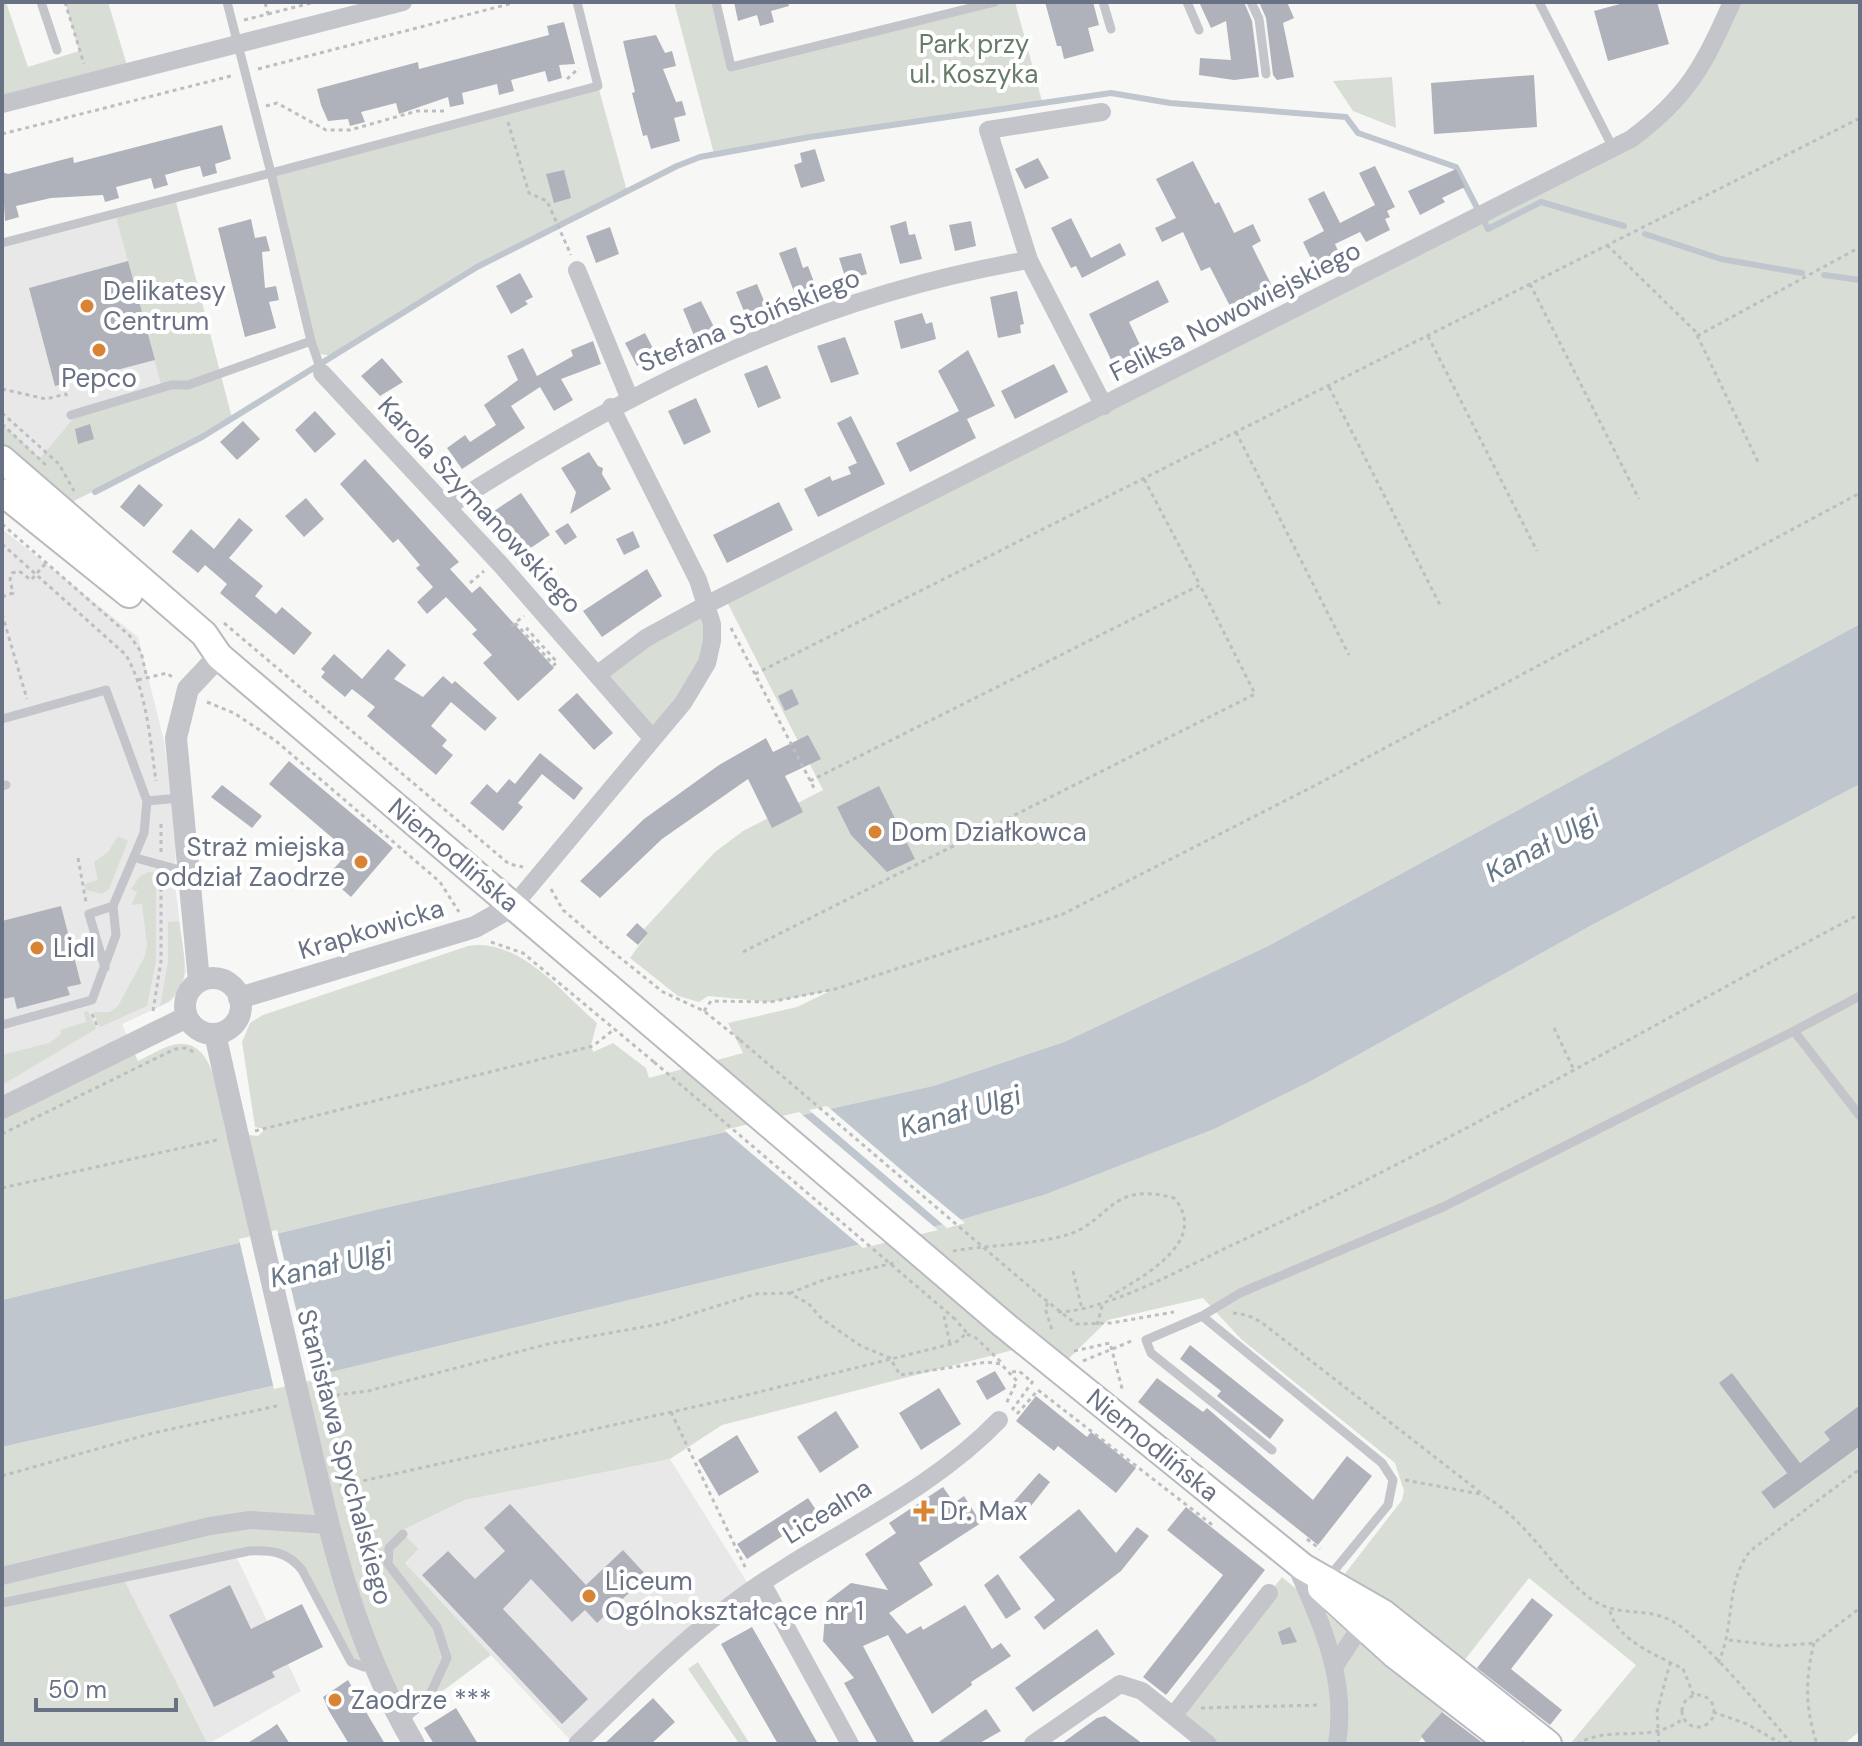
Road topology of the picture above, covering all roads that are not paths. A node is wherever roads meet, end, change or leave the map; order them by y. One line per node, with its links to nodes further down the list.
1 (41, 2): 15 (lane)
2 (227, 2): 14 (lane)
3 (403, 2): 14 (street)
4 (577, 2): 20 (lane)
5 (716, 2): 6 (lane)
6 (995, 2)
7 (1103, 2): 12 (lane)
8 (1187, 2): 13 (lane)
9 (1251, 2): 16 (lane)
10 (1539, 2): 19 (lane)
11 (1732, 2): 19 (street, Feliksa Nowowiejskiego)
12 (1111, 29)
13 (1199, 30)
14 (238, 44): 17 (street); 20 (lane)
15 (57, 50)
16 (1266, 74)
17 (2, 104)
18 (1102, 112): 22 (street)
19 (1613, 148): 27 (street, Feliksa Nowowiejskiego)
20 (271, 173): 21 (lane); 24 (lane)
21 (2, 243)
22 (1029, 260): 26 (street, Stefana Stoińskiego); 27 (street)
23 (577, 270): 26 (street)
24 (311, 341): 25 (lane); 29 (lane)
25 (322, 373): 32 (street, Karola Szymanowskiego)
26 (629, 397): 28 (street, Stefana Stoińskiego)
27 (1104, 406): 33 (street, Feliksa Nowowiejskiego)
28 (611, 407): 32 (street, Stefana Stoińskiego); 33 (street)
29 (71, 415)
30 (2, 459): 34 (main road, Niemodlińska)
31 (2, 492): 34 (main road, Niemodlińska)
32 (447, 507): 35 (street, Karola Szymanowskiego)
33 (712, 602): 35 (street, Feliksa Nowowiejskiego); 37 (street)
34 (219, 656): 38 (street); 42 (main road, Niemodlińska)
35 (598, 674): 37 (street, Karola Szymanowskiego)
36 (2, 719): 39 (lane)
37 (652, 738): 42 (street)
38 (170, 799): 39 (lane); 41 (street)
39 (147, 801): 40 (lane)
40 (136, 858): 41 (lane); 43 (lane)
41 (188, 872): 45 (street)
42 (514, 905): 47 (street, Krapkowicka); 59 (main road, Niemodlińska, bridge)
43 (113, 906): 44 (lane); 44 (lane)
44 (105, 968): 49 (lane)
45 (199, 981): 47 (street); 48 (street)
46 (1860, 996): 50 (lane)
47 (239, 998): 51 (street)
48 (187, 1017): 51 (street); 52 (street)
49 (2, 1025)
50 (1794, 1031): 53 (lane); 54 (lane)
51 (215, 1034): 57 (street, Stanisława Spychalskiego, bridge)
52 (2, 1108)
53 (1860, 1116)
54 (1206, 1314): 56 (lane); 60 (lane)
55 (1006, 1415): 62 (street, Licealna)
56 (1272, 1450)
57 (329, 1525): 61 (street); 66 (street, Stanisława Spychalskiego)
58 (403, 1534): 69 (lane)
59 (1298, 1562): 60 (main road, Niemodlińska); 65 (main road, Niemodlińska); 67 (street)
60 (1335, 1569): 77 (main road, Niemodlińska)
61 (2, 1576)
62 (758, 1586): 71 (street, Licealna); 72 (street)
63 (1269, 1593): 68 (street)
64 (2, 1603): 66 (lane)
65 (1370, 1632): 67 (street); 76 (main road, Niemodlińska)
66 (374, 1664): 69 (street, Stanisława Spychalskiego)
67 (1336, 1664): 75 (street)
68 (1176, 1712): 73 (street); 74 (street)
69 (401, 1722): 70 (street, Stanisława Spychalskiego)
70 (414, 1744)
71 (577, 1744)
72 (850, 1744)
73 (1033, 1744)
74 (1208, 1744)
75 (1337, 1744)
76 (1510, 1744)
77 (1548, 1744)

